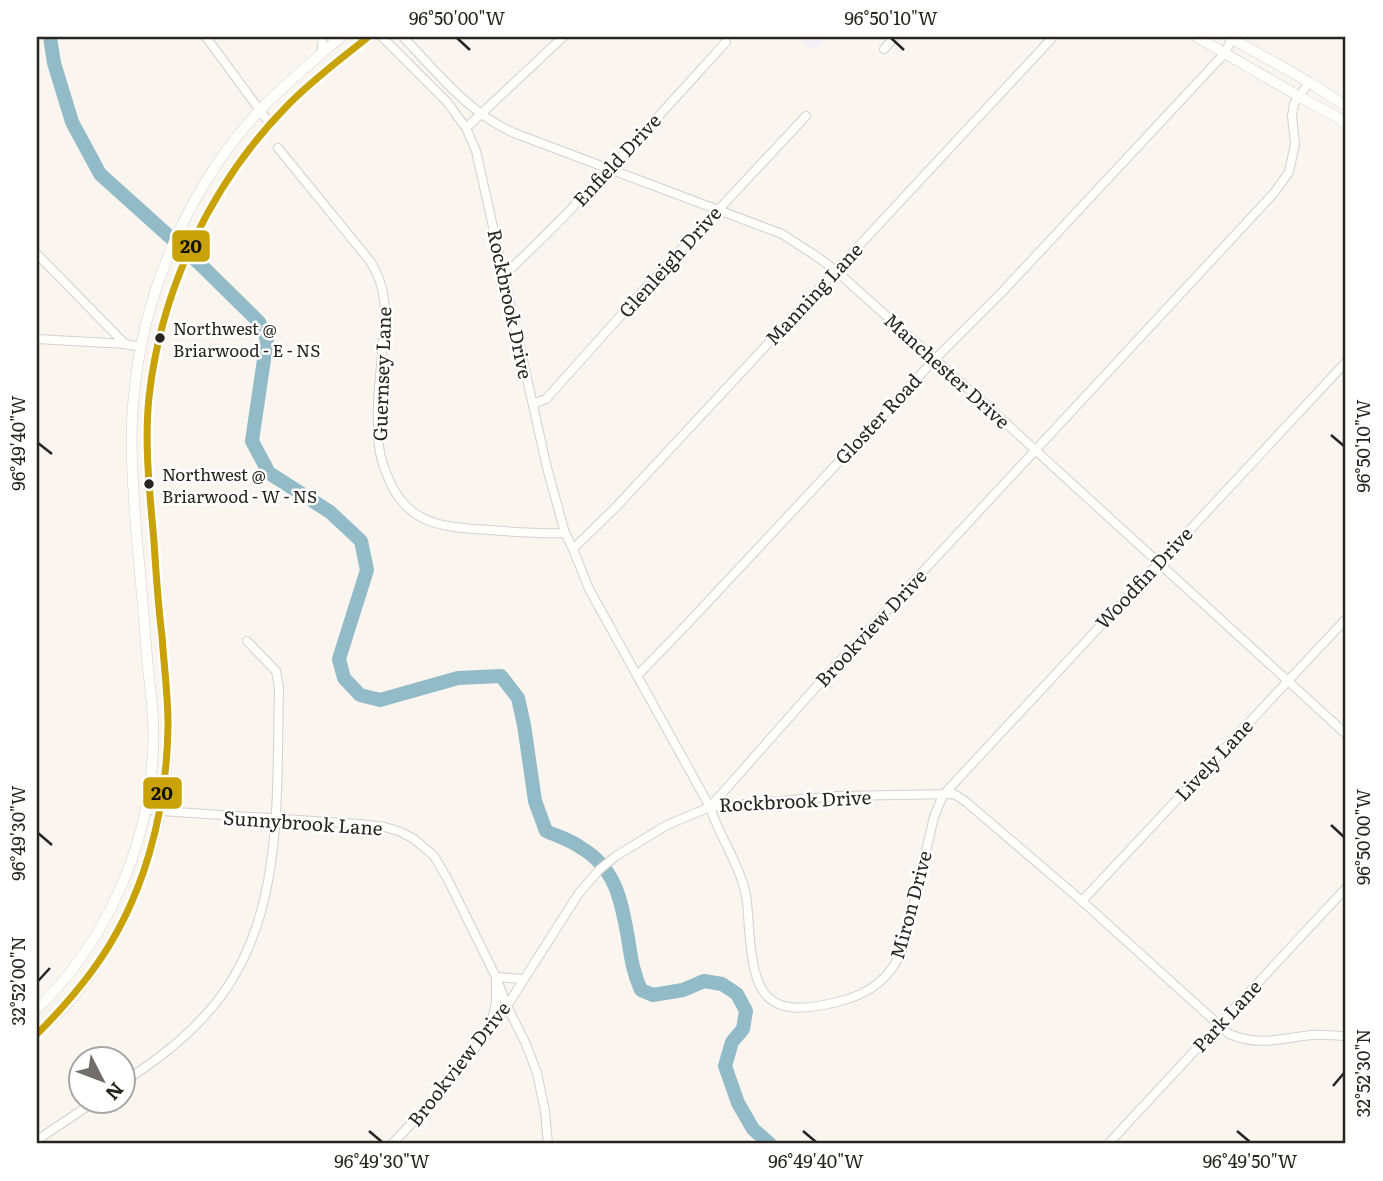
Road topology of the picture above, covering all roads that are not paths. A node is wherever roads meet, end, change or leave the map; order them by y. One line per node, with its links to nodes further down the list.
1 (206, 37): 19 (street)
2 (323, 37): 15 (street)
3 (341, 37): 15 (main road)
4 (368, 37): 22 (main road)
5 (382, 37): 24 (street, Rockbrook Drive)
6 (403, 37): 20 (street)
7 (563, 37): 20 (street)
8 (895, 37): 13 (street)
9 (1053, 37): 29 (street, Manning Lane)
10 (1197, 37): 14 (main road)
11 (1230, 37): 14 (street, Gloster Road); 16 (main road)
12 (726, 42): 26 (street, Enfield Drive)
13 (884, 49)
14 (1225, 52): 17 (main road); 35 (street, Gloster Road)
15 (320, 54): 19 (main road)
16 (1309, 82): 17 (street, Brookview Drive); 18 (main road)
17 (1300, 97): 23 (main road); 38 (street, Brookview Drive)
18 (1346, 106)
19 (260, 110): 22 (street); 33 (main road)
20 (481, 115): 24 (street); 26 (street, Manchester Drive)
21 (806, 116): 27 (street, Glenleigh Drive)
22 (270, 124): 34 (main road)
23 (1346, 124)
24 (466, 128): 30 (street, Rockbrook Drive)
25 (278, 148): 39 (street, Guernsey Lane)
26 (610, 169): 27 (street, Manchester Drive); 30 (street, Enfield Drive)
27 (718, 209): 29 (street, Manchester Drive); 37 (street, Glenleigh Drive)
28 (37, 254): 32 (street)
29 (835, 270): 35 (street, Manchester Drive); 40 (street, Manning Lane)
30 (504, 275): 37 (street, Rockbrook Drive)
31 (37, 339): 32 (street)
32 (125, 344): 33 (street)
33 (141, 347): 34 (main road); 43 (main road)
34 (157, 351): 42 (main road)
35 (935, 359): 38 (street, Manchester Drive); 46 (street, Gloster Road)
36 (1346, 362): 41 (street, Woodfin Drive)
37 (533, 404): 39 (street, Rockbrook Drive)
38 (1036, 451): 41 (street, Manchester Drive); 50 (street, Brookview Drive)
39 (565, 533): 40 (street, Rockbrook Drive)
40 (573, 548): 46 (street, Rockbrook Drive)
41 (1158, 563): 47 (street, Manchester Drive); 49 (street, Woodfin Drive)
42 (156, 569): 43 (main road); 52 (main road)
43 (140, 570): 51 (main road)
44 (1346, 619): 47 (street, Lively Lane)
45 (247, 641): 53 (street)
46 (637, 676): 50 (street, Rockbrook Drive)
47 (1288, 681): 48 (street, Manchester Drive); 55 (street, Lively Lane)
48 (1346, 734)
49 (943, 795): 50 (street, Rockbrook Drive); 50 (street, Miron Drive); 55 (street, Rockbrook Drive)
50 (710, 807): 57 (street, Brookview Drive)
51 (146, 810): 52 (street, Sunnybrook Lane); 59 (main road)
52 (160, 813): 53 (street, Sunnybrook Lane); 62 (main road)
53 (275, 820): 56 (street, Sunnybrook Lane); 64 (street)
54 (1346, 888): 60 (street, Park Lane)
55 (1082, 901): 60 (street, Rockbrook Drive)
56 (496, 977): 57 (street); 58 (street, Sunnybrook Lane); 61 (street)
57 (523, 979): 58 (street, Brookview Drive)
58 (507, 1006): 61 (street, Brookview Drive); 68 (street, Sunnybrook Lane)
59 (37, 1009)
60 (1219, 1025): 63 (street, Rockbrook Drive); 69 (street, Park Lane)
61 (489, 1031): 67 (street, Brookview Drive)
62 (37, 1034)
63 (1346, 1036)
64 (136, 1074)
65 (77, 1114): 66 (street)
66 (37, 1140)
67 (392, 1144)
68 (548, 1144)
69 (1108, 1144)

